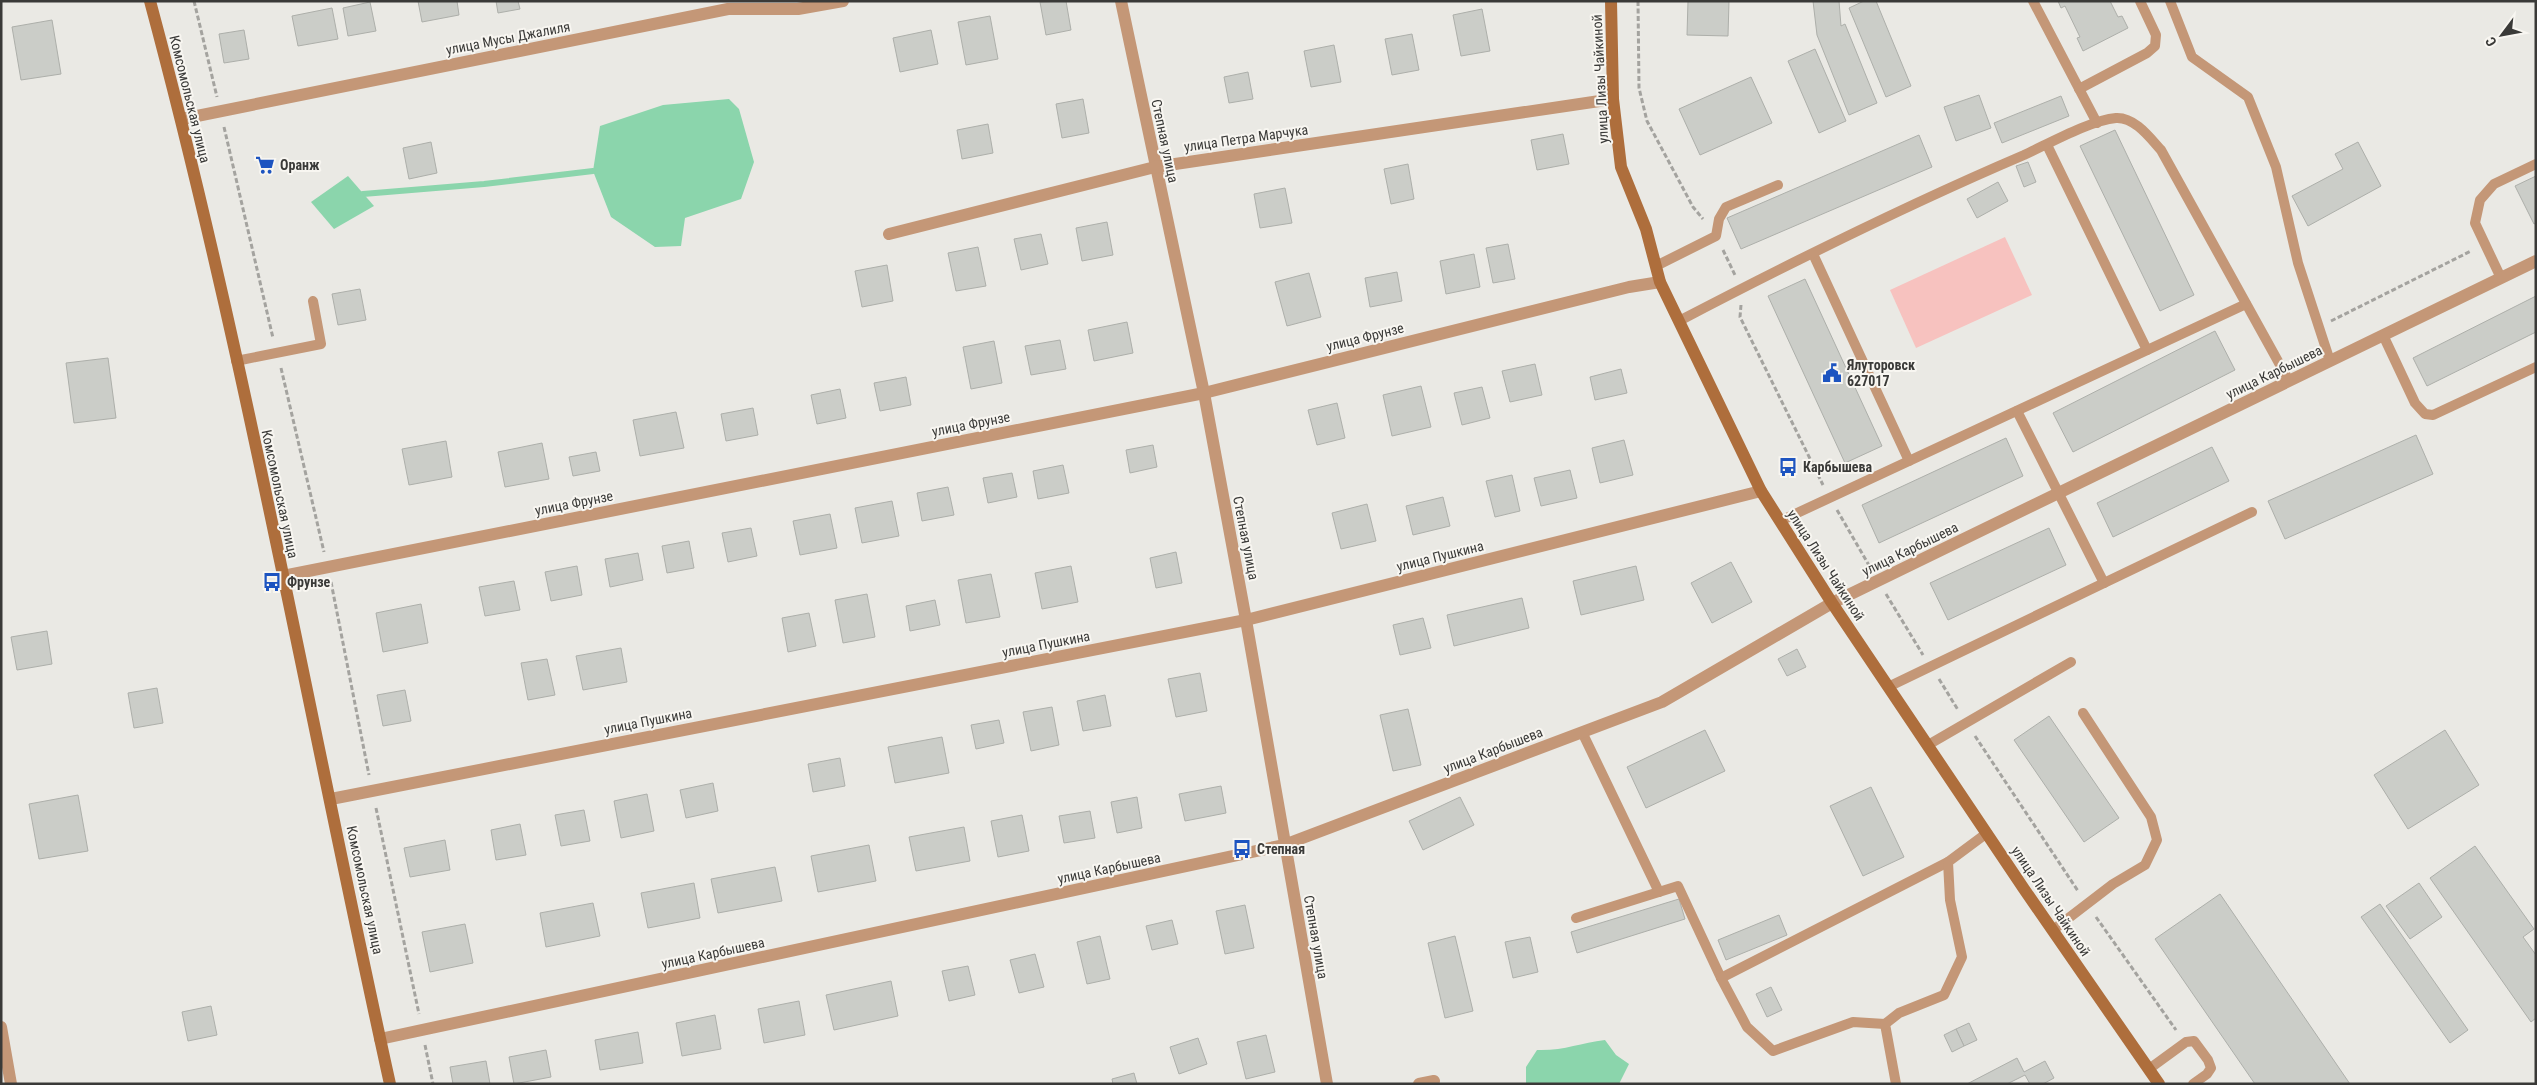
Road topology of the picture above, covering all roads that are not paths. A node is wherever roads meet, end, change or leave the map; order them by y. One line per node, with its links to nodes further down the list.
1 (150, 1): 10 (street, Комсомольская улица)
2 (843, 1): 10 (street, улица Мусы Джалиля)
3 (1121, 1): 14 (street, Степная улица)
4 (1611, 1): 9 (street, улица Лизы Чайкиной)
5 (2032, 1): 8 (lane)
6 (2140, 1): 8 (lane)
7 (2170, 1): 28 (lane)
8 (2079, 89): 11 (lane)
9 (1613, 99): 14 (street, улица Петра Марчука); 19 (street, улица Лизы Чайкиной)
10 (182, 120): 27 (street, Комсомольская улица)
11 (2097, 123): 12 (lane); 23 (lane)
12 (2047, 145): 17 (lane); 26 (lane)
13 (2536, 164): 20 (lane)
14 (1155, 167): 16 (street, улица Петра Марчука); 31 (street, Степная улица)
15 (1778, 184): 19 (lane)
16 (889, 234)
17 (1813, 254): 24 (lane); 33 (lane)
18 (2536, 260): 20 (street, улица Карбышева)
19 (1656, 266): 21 (street, улица Лизы Чайкиной)
20 (2501, 278): 25 (street, улица Карбышева)
21 (1660, 282): 24 (street, улица Лизы Чайкиной); 31 (street, улица Фрунзе)
22 (313, 301): 27 (lane)
23 (2246, 304): 26 (lane); 30 (lane)
24 (1679, 321): 34 (street, улица Лизы Чайкиной)
25 (2383, 335): 28 (street, улица Карбышева); 29 (lane)
26 (2147, 350): 32 (lane)
27 (236, 361): 38 (street, Комсомольская улица)
28 (2330, 361): 30 (street, улица Карбышева)
29 (2536, 367)
30 (2289, 381): 35 (street, улица Карбышева)
31 (1204, 393): 38 (street, улица Фрунзе); 41 (street, Степная улица)
32 (2017, 411): 33 (lane); 35 (lane)
33 (1910, 461): 37 (lane)
34 (1761, 491): 37 (street, улица Лизы Чайкиной); 41 (street, улица Пушкина)
35 (2059, 493): 39 (lane); 40 (street, улица Карбышева)
36 (2252, 512): 39 (lane)
37 (1780, 521): 40 (street, улица Лизы Чайкиной)
38 (283, 576): 47 (street, Комсомольская улица)
39 (2104, 583): 43 (lane)
40 (1832, 603): 43 (street, улица Лизы Чайкиной); 45 (street, улица Карбышева)
41 (1246, 620): 47 (street, улица Пушкина); 49 (street, Степная улица)
42 (2071, 662): 46 (lane)
43 (1888, 687): 46 (street, улица Лизы Чайкиной)
44 (2083, 713): 53 (lane)
45 (1582, 732): 49 (street, улица Карбышева); 51 (lane)
46 (1928, 745): 48 (street, улица Лизы Чайкиной)
47 (331, 799): 57 (street, Комсомольская улица)
48 (1987, 833): 50 (lane); 53 (street, улица Лизы Чайкиной)
49 (1284, 846): 57 (street, улица Карбышева); 62 (street, Степная улица)
50 (1948, 862): 54 (lane); 55 (lane)
51 (1659, 892): 52 (lane); 54 (lane)
52 (1576, 918)
53 (2053, 930): 58 (street, улица Лизы Чайкиной)
54 (1722, 978): 55 (lane)
55 (1885, 1024): 64 (lane)
56 (1, 1027): 60 (street)
57 (380, 1040): 61 (street, Комсомольская улица)
58 (2149, 1069): 65 (street, улица Лизы Чайкиной); 66 (lane)
59 (1434, 1081): 63 (street)
60 (11, 1084)
61 (390, 1084)
62 (1327, 1084)
63 (1419, 1084)
64 (1896, 1084)
65 (2159, 1084)
66 (2193, 1084)

